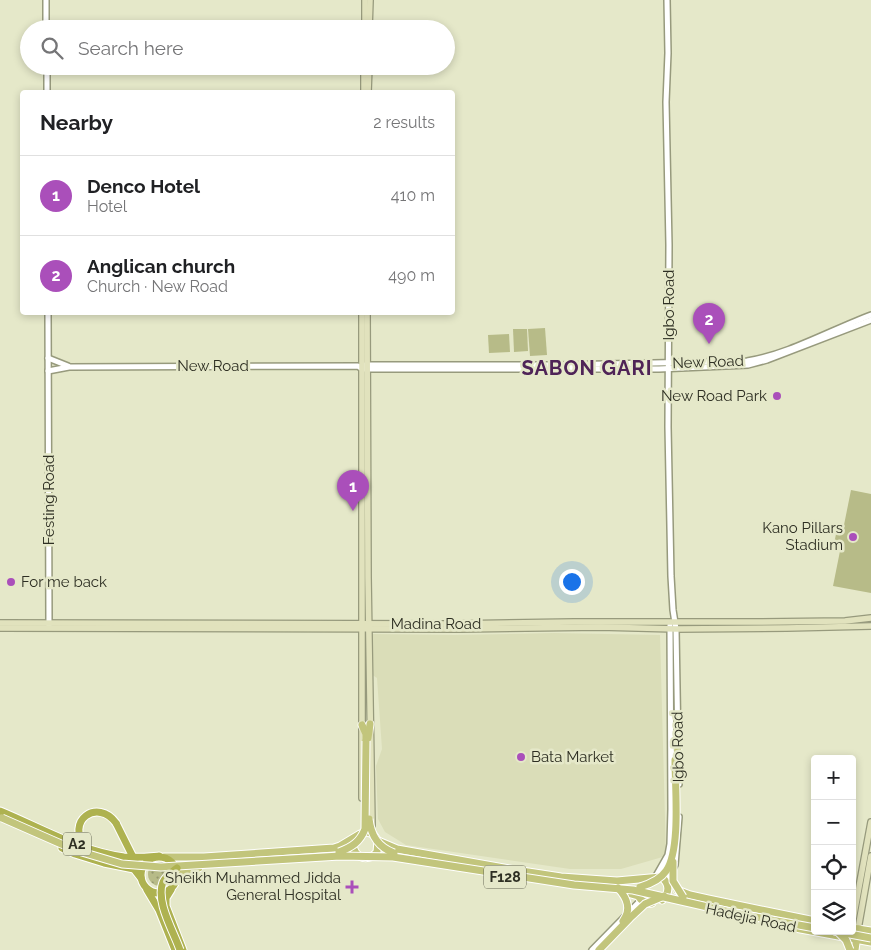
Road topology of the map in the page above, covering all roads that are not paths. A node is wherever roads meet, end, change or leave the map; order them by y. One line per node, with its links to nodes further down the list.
1 (46, 0): 5 (street)
2 (365, 0): 6 (main road)
3 (370, 0): 7 (main road)
4 (668, 0): 22 (street, Igbo Road)
5 (46, 20)
6 (365, 20)
7 (369, 20)
8 (47, 75): 11 (street)
9 (364, 75): 12 (main road)
10 (369, 75): 13 (main road)
11 (47, 90)
12 (364, 90)
13 (368, 90)
14 (48, 315): 20 (street, Festing Road)
15 (362, 315): 23 (main road)
16 (367, 315): 23 (main road)
17 (871, 315): 18 (street, New Road)
18 (864, 320): 19 (street, New Road); 22 (street, New Road)
19 (871, 320)
20 (48, 358): 21 (street, New Road); 24 (street, Festing Road)
21 (68, 366): 23 (street, New Road); 24 (street, New Road)
22 (669, 366): 23 (street, New Road); 29 (street, Igbo Road)
23 (363, 367): 28 (main road)
24 (48, 372): 27 (street, Festing Road)
25 (871, 618): 29 (main road, Madina Road)
26 (0, 623): 27 (main road, Madina Road)
27 (50, 626): 28 (main road, Madina Road); 31 (main road, Madina Road)
28 (366, 626): 29 (main road, Madina Road); 32 (main road); 33 (main road)
29 (673, 626): 30 (main road, Madina Road); 35 (street, Igbo Road)
30 (871, 626)
31 (0, 628)
32 (370, 724): 34 (main road); 39 (main road)
33 (362, 725): 34 (main road); 40 (main road)
34 (367, 741): 43 (main road, bridge); 44 (main road, bridge)
35 (675, 745): 36 (main road); 50 (street, Igbo Road); 54 (street, Igbo Road)
36 (676, 760): 55 (main road, bridge); 57 (main road, bridge)
37 (1, 815): 42 (main road); 46 (highway, A2); 49 (main road, bridge); 51 (highway, A2)
38 (871, 822): 61 (main road)
39 (373, 834): 40 (main road); 41 (main road)
40 (358, 835): 47 (main road); 48 (main road)
41 (378, 841): 48 (main road); 52 (main road, F128)
42 (86, 849): 43 (main road); 46 (highway, bridge)
43 (339, 852): 44 (main road, bridge)
44 (394, 853): 55 (main road, bridge)
45 (871, 856): 62 (main road)
46 (133, 857): 47 (highway, A2); 51 (highway)
47 (162, 857): 51 (highway); 53 (highway)
48 (368, 858): 53 (main road, F128); 58 (main road, F128)
49 (179, 867): 56 (main road, bridge); 77 (highway, bridge)
50 (656, 876): 52 (main road, F128); 54 (main road, Hadejia Road)
51 (142, 879): 53 (highway, A2); 76 (highway, A2)
52 (643, 880): 58 (main road)
53 (176, 883): 77 (highway)
54 (667, 883): 59 (main road); 63 (main road, Hadejia Road)
55 (640, 887): 57 (main road, bridge)
56 (618, 888): 59 (main road, bridge); 79 (main road, bridge)
57 (682, 897): 64 (main road)
58 (640, 898): 60 (main road, F128); 78 (street)
59 (663, 898): 60 (main road, F128); 65 (main road, Hadejia Road / F128); 66 (main road, bridge); 79 (main road, bridge)
60 (650, 903): 79 (street)
61 (856, 914)
62 (856, 919)
63 (811, 921)
64 (811, 921)
65 (811, 924)
66 (811, 927)
67 (856, 932): 68 (main road, bridge)
68 (871, 933)
69 (856, 934): 75 (main road, Hadejia Road / F128)
70 (839, 935): 80 (main road, bridge)
71 (852, 935): 80 (main road)
72 (853, 935): 81 (main road)
73 (853, 935): 74 (main road, bridge)
74 (871, 938)
75 (871, 942)
76 (174, 950)
77 (182, 950)
78 (592, 950)
79 (599, 950)
80 (849, 950)
81 (855, 950)

